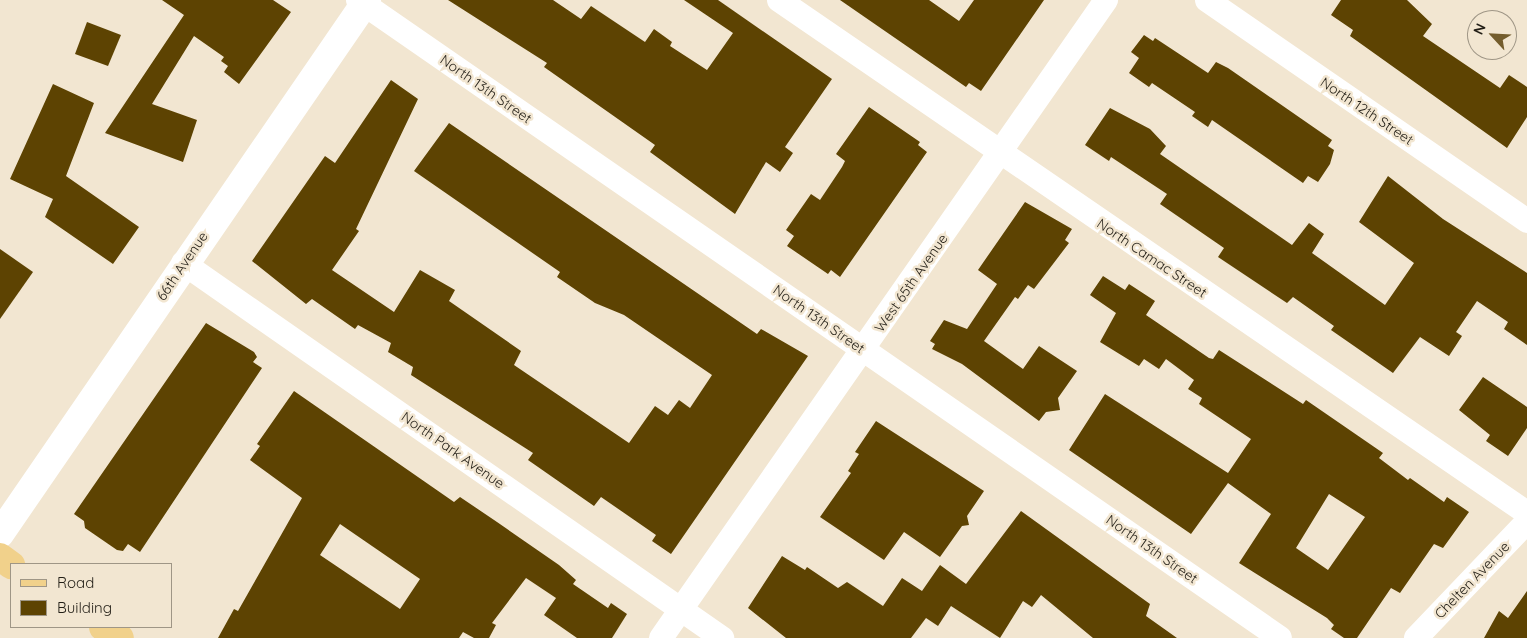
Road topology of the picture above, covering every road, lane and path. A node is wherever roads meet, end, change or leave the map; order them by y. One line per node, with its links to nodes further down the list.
1 (779, 0): 5 (street, North Camac Street)
2 (1106, 0): 5 (street, West 65th Avenue)
3 (1207, 0): 6 (street, North 12th Street)
4 (363, 1): 7 (street, 66th Avenue); 8 (street, North 13th Street)
5 (1001, 154): 8 (street, West 65th Avenue); 9 (street, North Camac Street)
6 (1527, 221)
7 (183, 264): 11 (street, 66th Avenue); 12 (street, North Park Avenue)
8 (864, 350): 12 (street, West 65th Avenue); 17 (street, North 13th Street)
9 (1527, 513)
10 (1527, 522): 18 (street, Chelten Avenue)
11 (0, 534)
12 (681, 610): 15 (street, West 65th Avenue); 16 (street, North Park Avenue)
13 (105, 628): 14 (main road)
14 (120, 638)
15 (662, 638)
16 (722, 638)
17 (1280, 638)
18 (1416, 638)

